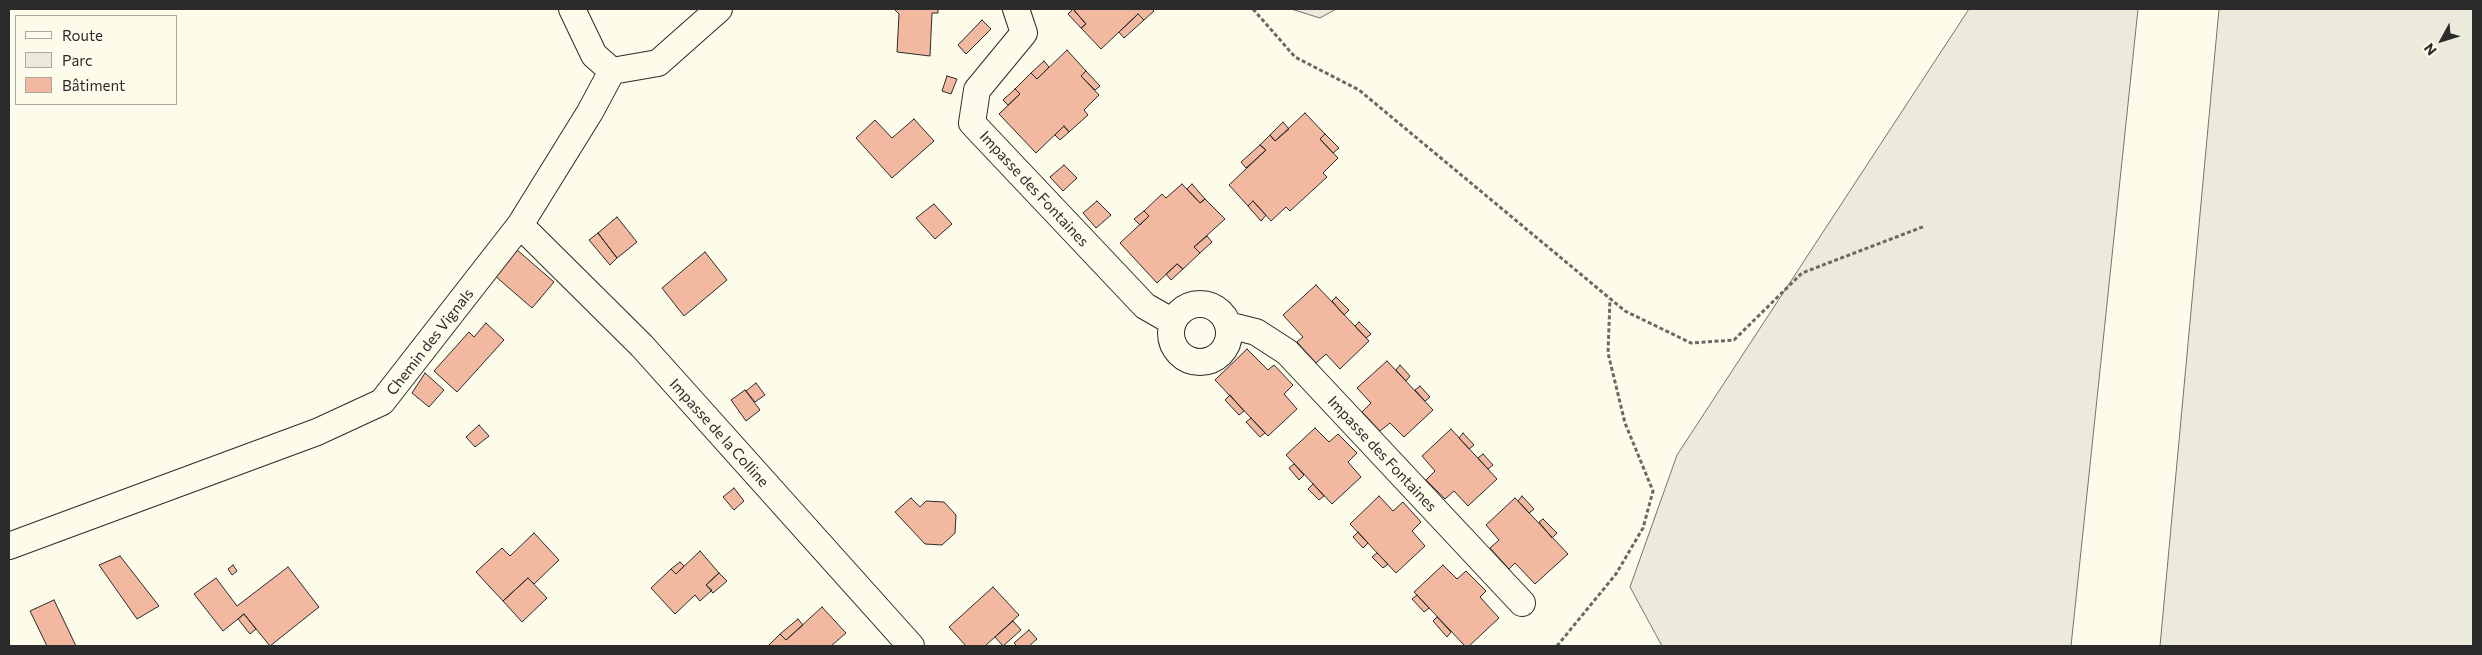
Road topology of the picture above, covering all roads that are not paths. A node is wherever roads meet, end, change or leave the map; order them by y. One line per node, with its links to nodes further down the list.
1 (572, 9): 4 (street)
2 (719, 9): 4 (street)
3 (1016, 9): 6 (street, Impasse des Fontaines)
4 (612, 71): 5 (street, Chemin des Vignals)
5 (520, 226): 8 (street, Chemin des Vignals); 10 (street, Impasse de la Colline)
6 (1173, 322): 7 (street); 7 (street)
7 (1228, 325): 9 (street, Impasse des Fontaines)
8 (9, 546)
9 (1522, 603)
10 (911, 646)

